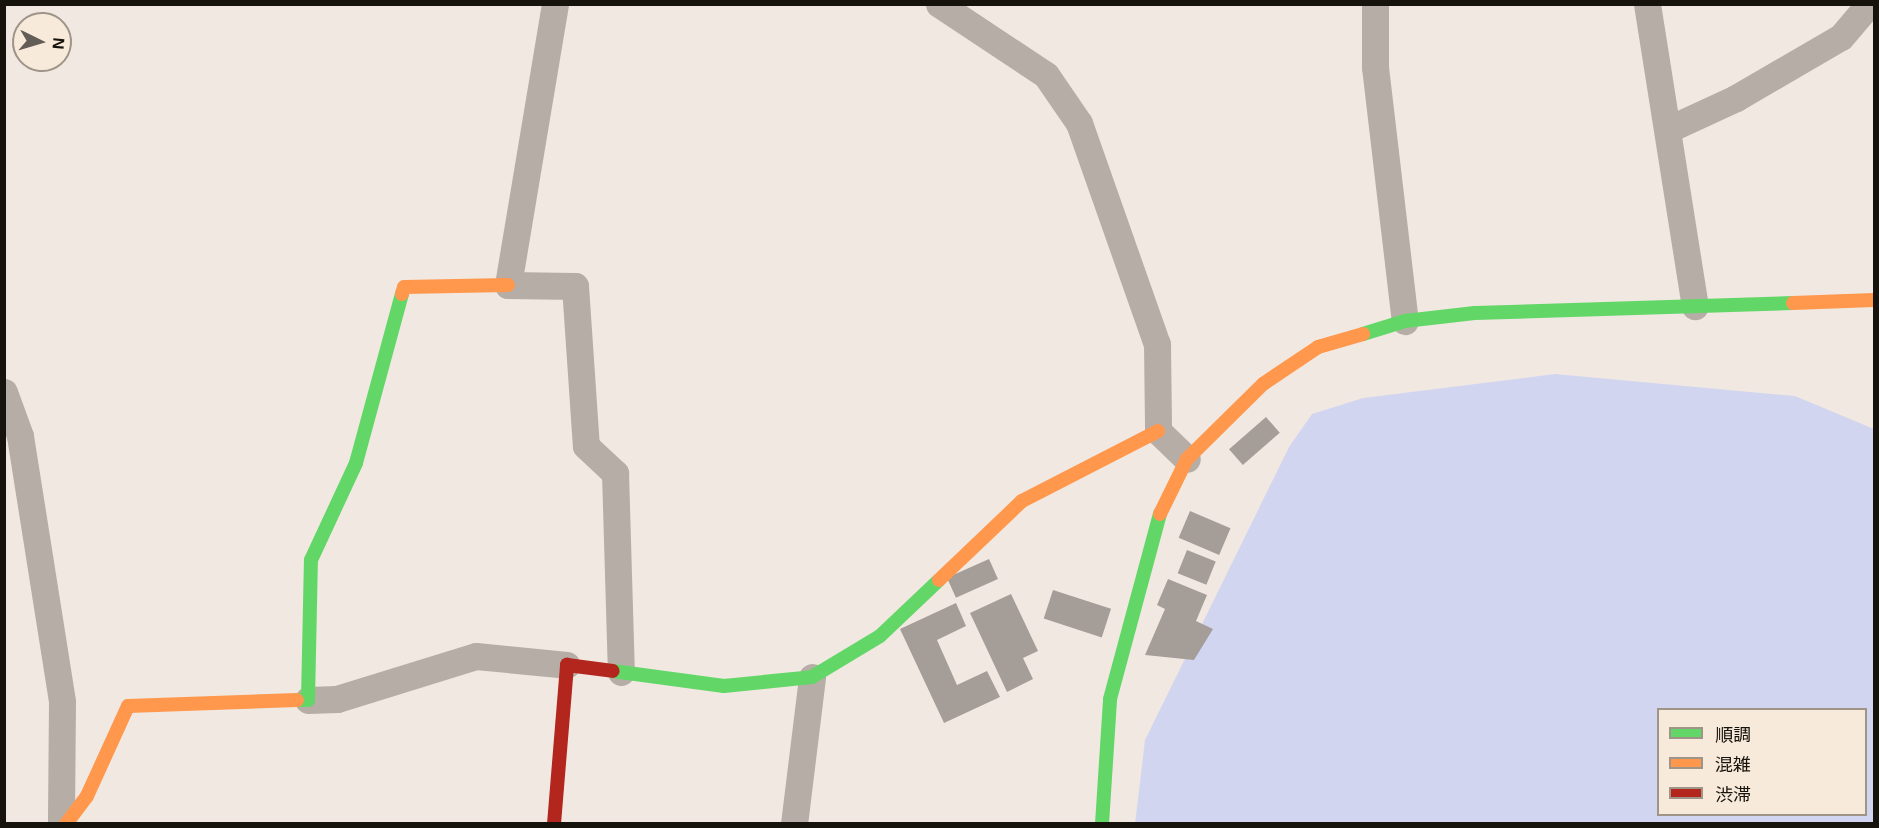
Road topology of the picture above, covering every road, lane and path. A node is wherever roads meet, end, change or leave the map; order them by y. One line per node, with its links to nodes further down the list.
1 (555, 4): 7 (street)
2 (939, 4): 12 (street)
3 (1375, 4): 10 (street)
4 (1647, 4): 6 (street)
5 (1869, 4): 6 (street)
6 (1669, 129): 9 (street)
7 (508, 285): 15 (street); 17 (street)
8 (1875, 300): 9 (street)
9 (1695, 306): 10 (street)
10 (1405, 321): 13 (street)
11 (4, 392): 18 (street)
12 (1158, 430): 13 (street); 16 (street)
13 (1187, 459): 21 (street)
14 (567, 665): 15 (street); 17 (street); 19 (street)
15 (621, 672): 16 (street)
16 (812, 677): 20 (street)
17 (308, 700): 18 (street)
18 (63, 824)
19 (554, 824)
20 (794, 824)
21 (1102, 824)

